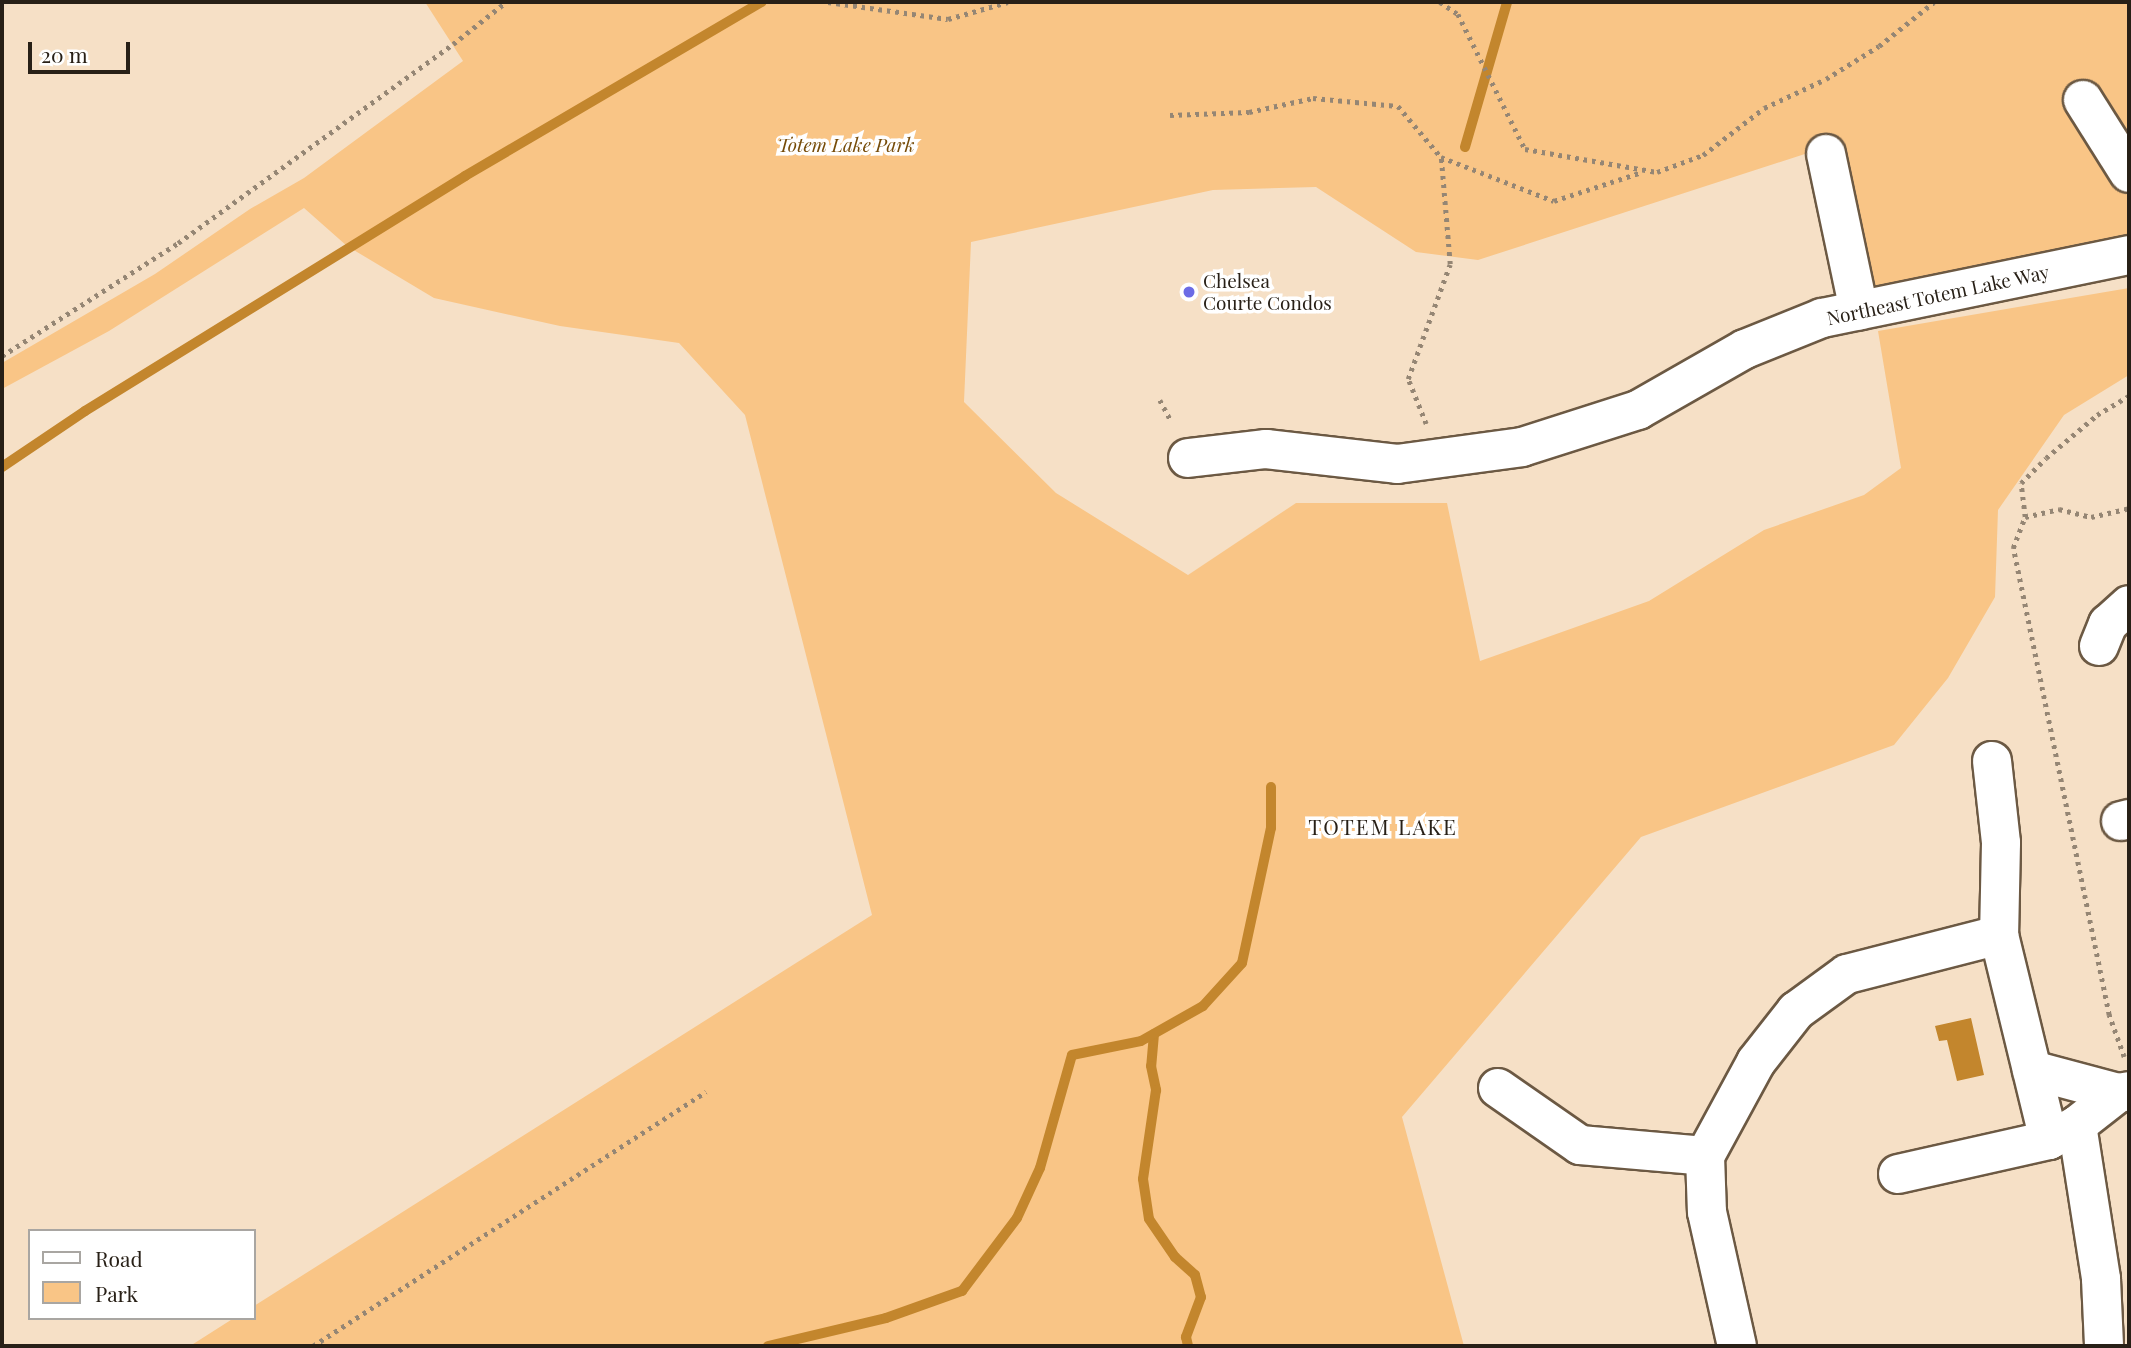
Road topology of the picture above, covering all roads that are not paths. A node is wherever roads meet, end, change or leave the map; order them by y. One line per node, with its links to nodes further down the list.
1 (2083, 100): 3 (street)
2 (1826, 154): 5 (street)
3 (2129, 173)
4 (2129, 255): 5 (street, Northeast Totem Lake Way)
5 (1859, 311): 6 (street, Northeast Totem Lake Way)
6 (1188, 458)
7 (2129, 606): 8 (street)
8 (2099, 646)
9 (1992, 761): 10 (street)
10 (1999, 935): 11 (street); 15 (street)
11 (2032, 1070): 12 (street); 14 (street)
12 (2124, 1082): 14 (street)
13 (1498, 1088): 15 (street)
14 (2063, 1132): 16 (street); 18 (street)
15 (1705, 1156): 17 (street)
16 (1899, 1174)
17 (1737, 1346)
18 (2104, 1346)

